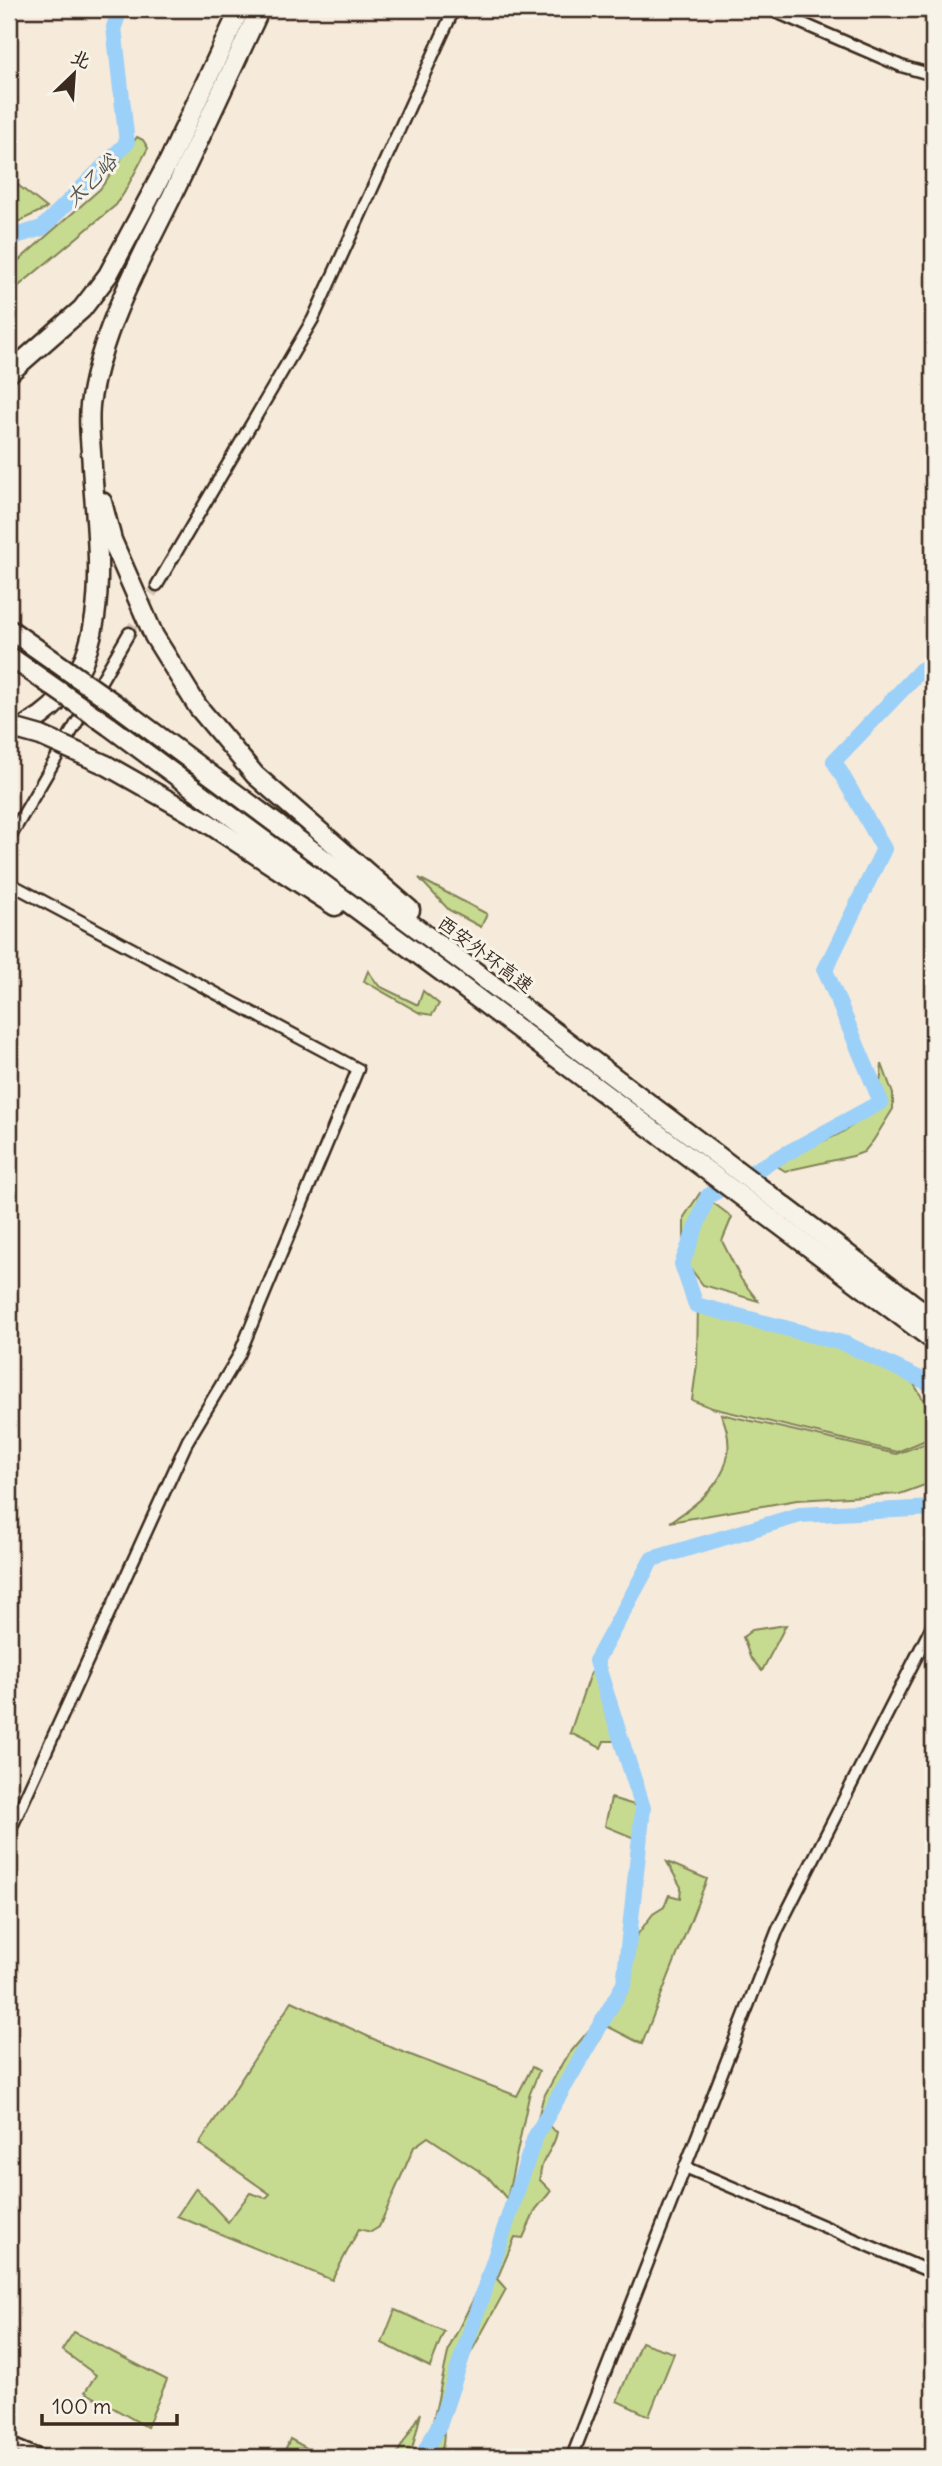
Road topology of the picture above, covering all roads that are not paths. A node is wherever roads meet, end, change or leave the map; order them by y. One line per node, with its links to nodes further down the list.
1 (240, 9): 6 (highway)
2 (261, 9): 9 (highway)
3 (454, 9): 10 (street)
4 (769, 9): 5 (street)
5 (933, 75)
6 (55, 335): 7 (highway); 8 (highway)
7 (9, 365)
8 (9, 373)
9 (91, 444): 15 (highway); 18 (highway)
10 (157, 585)
11 (9, 629): 18 (highway, 西安外环高速, bridge)
12 (129, 633): 16 (street)
13 (9, 656): 19 (highway, 西安外环高速, bridge)
14 (9, 727): 19 (highway, bridge)
15 (9, 735)
16 (9, 839)
17 (9, 883): 25 (street)
18 (556, 1033): 20 (highway, 西安外环高速)
19 (540, 1045): 20 (highway, 西安外环高速)
20 (675, 1134): 21 (highway, 西安外环高速)
21 (770, 1205): 22 (highway, 西安外环高速); 23 (highway, 西安外环高速)
22 (933, 1319)
23 (933, 1340)
24 (933, 1623): 26 (street)
25 (9, 1833)
26 (685, 2167): 27 (street); 30 (street)
27 (933, 2273)
28 (9, 2443): 29 (street)
29 (43, 2457)
30 (572, 2457)

